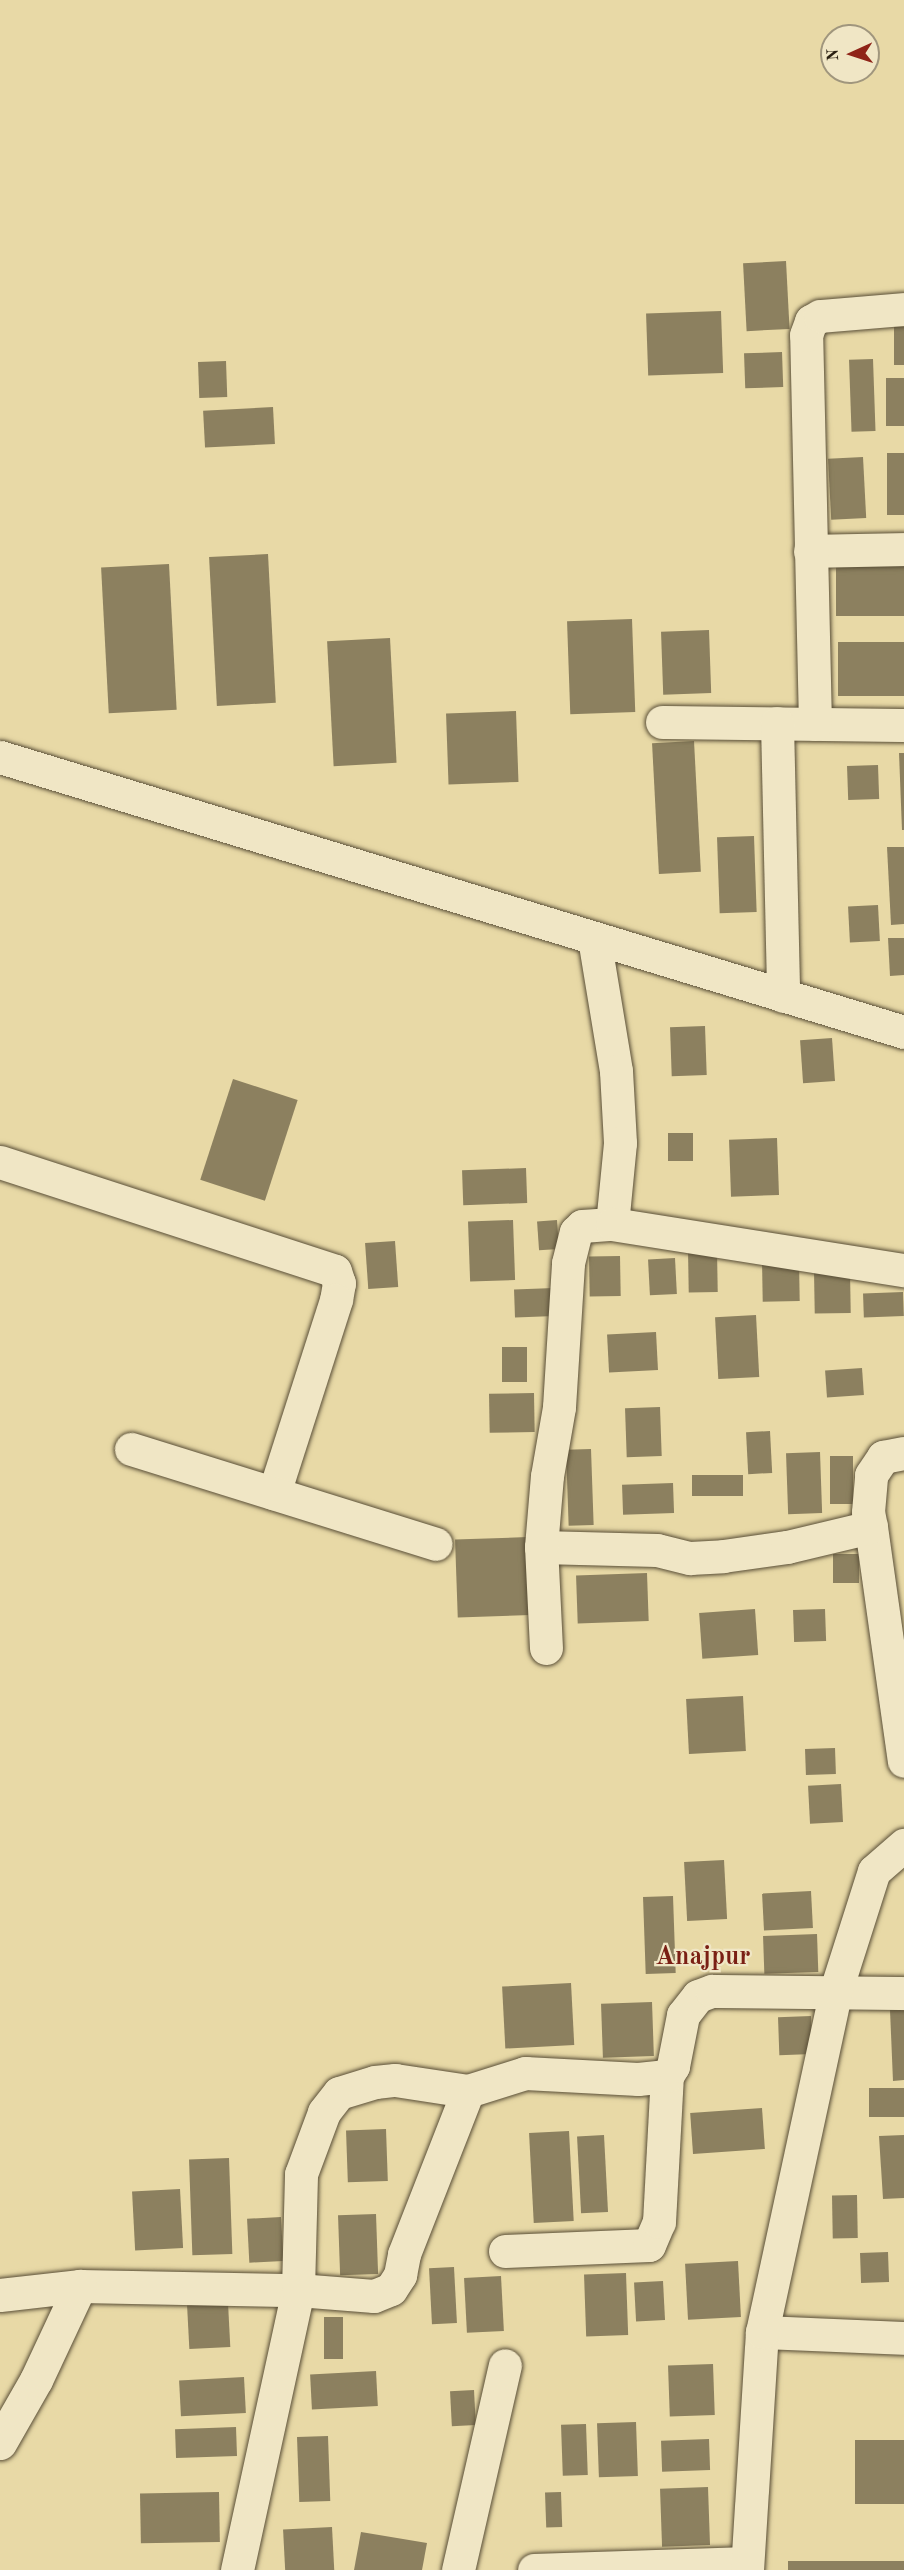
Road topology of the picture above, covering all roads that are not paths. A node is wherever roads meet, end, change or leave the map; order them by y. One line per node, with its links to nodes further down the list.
1 (904, 309): 3 (street)
2 (904, 549): 3 (street)
3 (810, 551): 6 (street)
4 (662, 722): 5 (street)
5 (777, 723): 6 (street); 10 (street)
6 (815, 724): 7 (street)
7 (904, 725)
8 (0, 758): 9 (street)
9 (594, 938): 10 (street); 13 (street)
10 (783, 996): 11 (street)
11 (904, 1032)
12 (0, 1162): 17 (street)
13 (612, 1224): 14 (street); 20 (street)
14 (904, 1270)
15 (131, 1449): 17 (street)
16 (904, 1453): 18 (street)
17 (274, 1493): 19 (street)
18 (871, 1527): 20 (street); 22 (street)
19 (436, 1544)
20 (541, 1547): 21 (street)
21 (546, 1648)
22 (896, 1665): 23 (street)
23 (904, 1761)
24 (904, 1845): 25 (street)
25 (835, 1993): 26 (street); 27 (street); 33 (street)
26 (904, 1993)
27 (667, 2076): 28 (street); 29 (street)
28 (468, 2091): 31 (street); 31 (street)
29 (505, 2251)
30 (80, 2286): 31 (street); 32 (street); 36 (street)
31 (298, 2290): 38 (street)
32 (5, 2293)
33 (762, 2332): 34 (street); 37 (street)
34 (904, 2338)
35 (505, 2365): 39 (street)
36 (0, 2443)
37 (747, 2566): 40 (street)
38 (237, 2570)
39 (458, 2570)
40 (534, 2570)

